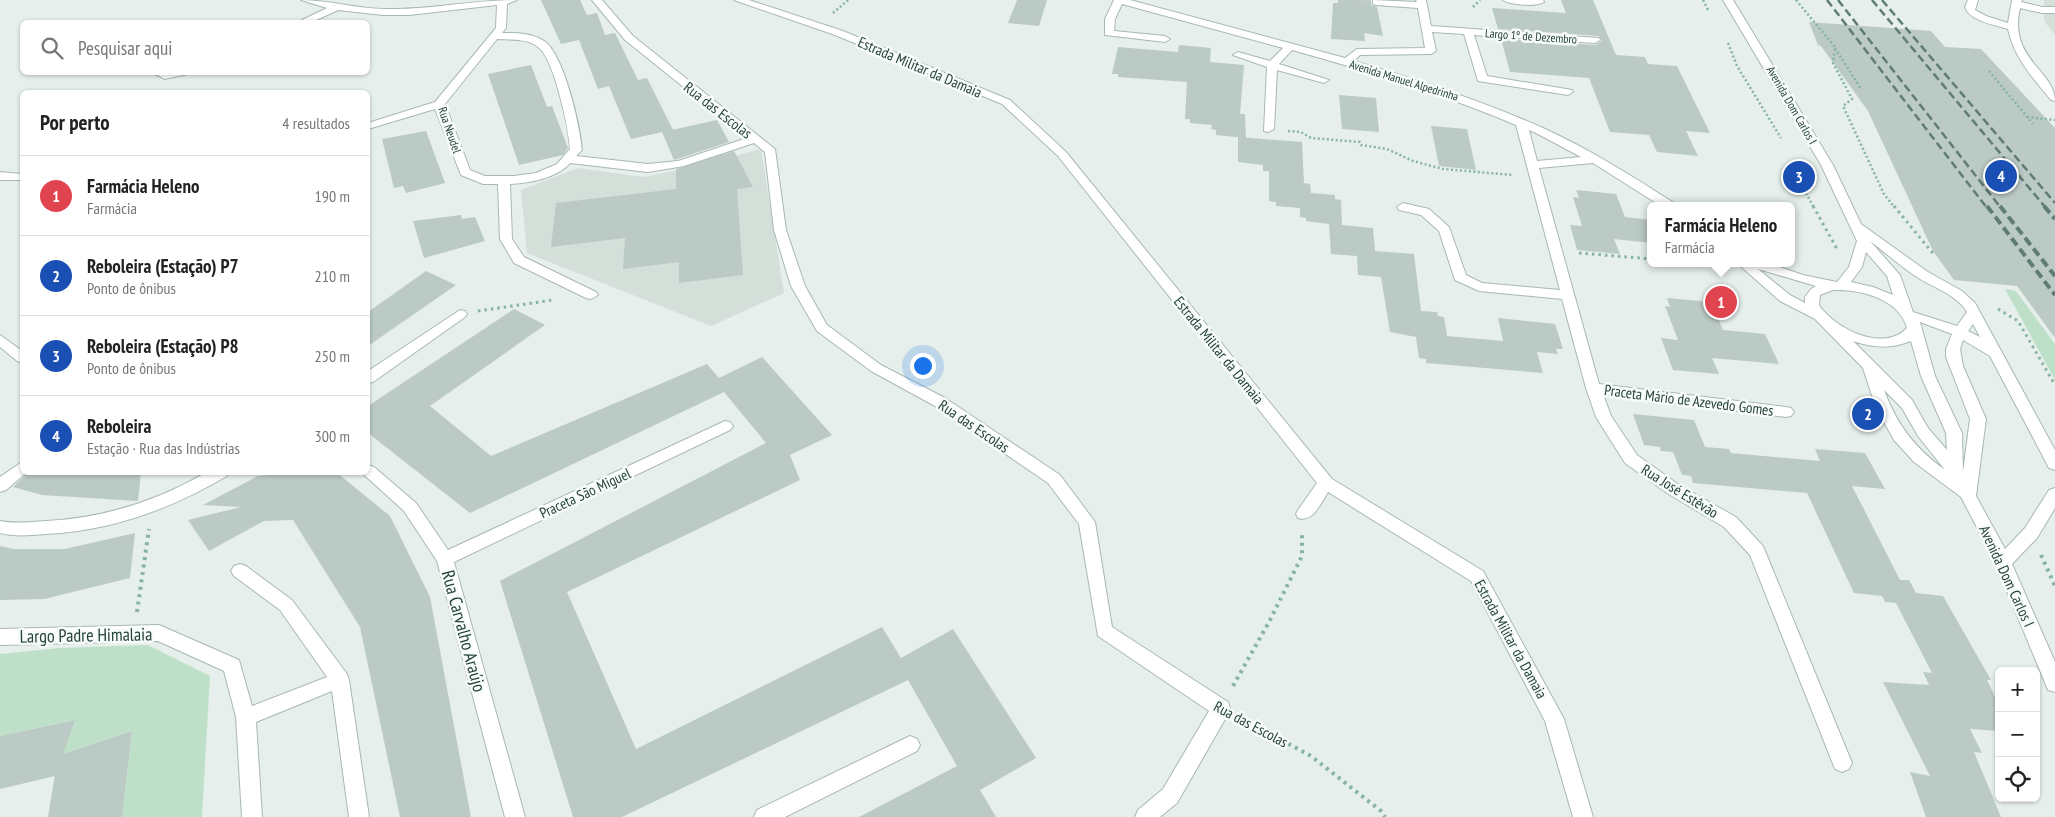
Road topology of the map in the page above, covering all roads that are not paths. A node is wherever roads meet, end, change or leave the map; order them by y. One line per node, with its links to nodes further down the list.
1 (306, 0): 15 (street)
2 (597, 0): 35 (street, Rua das Escolas)
3 (739, 0): 70 (street, Estrada Militar da Damaia)
4 (1119, 0): 22 (street); 24 (street, Avenida Manuel Alpedrinha)
5 (1508, 0): 6 (street)
6 (1538, 0)
7 (1728, 0): 44 (street, Avenida Dom Carlos I)
8 (1973, 0): 18 (street)
9 (2038, 0): 14 (street)
10 (507, 1): 15 (street); 21 (street, Rua Neudel)
11 (1376, 2): 13 (street)
12 (2016, 2): 16 (street); 18 (street)
13 (1421, 3): 19 (street)
14 (2055, 4)
15 (334, 9): 17 (street)
16 (2055, 10)
17 (309, 20)
18 (2011, 27): 30 (street)
19 (1428, 29): 20 (street, Largo 1º de Dezembro); 26 (street)
20 (1468, 32): 23 (street, Largo 1º de Dezembro); 29 (street, Largo 1º de Dezembro)
21 (494, 36): 31 (street, Rua Neudel); 36 (street)
22 (1165, 39)
23 (1594, 40)
24 (1290, 46): 26 (street, Avenida Manuel Alpedrinha); 27 (street)
25 (1238, 54): 27 (street)
26 (1347, 62): 32 (street, Avenida Manuel Alpedrinha)
27 (1272, 65): 28 (street); 34 (street)
28 (1324, 80)
29 (1568, 92)
30 (2055, 98)
31 (439, 104): 33 (street); 41 (street, Rua Neudel)
32 (1521, 122): 37 (street, Avenida Manuel Alpedrinha); 38 (street, Rua José Estêvão)
33 (370, 125)
34 (1268, 130)
35 (756, 139): 36 (street); 90 (street, Rua das Escolas)
36 (568, 159): 41 (street, Rua Neudel)
37 (1595, 159): 38 (street); 42 (street, Avenida Manuel Alpedrinha)
38 (1534, 171): 50 (street, Rua José Estêvão)
39 (0, 176): 40 (street)
40 (20, 177)
41 (504, 180): 49 (street)
42 (1664, 202)
43 (1403, 208): 50 (street)
44 (1855, 224): 45 (street, Avenida Dom Carlos I); 51 (street)
45 (1863, 241): 48 (street); 52 (street, Avenida Dom Carlos I)
46 (1748, 267): 54 (street)
47 (1765, 267): 48 (street)
48 (1838, 285): 52 (street); 54 (street)
49 (591, 295)
50 (1568, 295): 62 (street, Rua José Estêvão)
51 (1974, 312): 56 (street); 58 (street)
52 (1907, 313): 55 (street, Avenida Dom Carlos I); 56 (street)
53 (460, 314): 61 (street)
54 (1824, 319): 55 (street); 60 (street, Avenida Dom Carlos I)
55 (1914, 329): 67 (street, Avenida Dom Carlos I)
56 (1961, 332): 58 (street); 73 (street)
57 (0, 340): 59 (street)
58 (1997, 355): 65 (street)
59 (20, 356)
60 (1870, 367): 67 (street, Avenida Dom Carlos I); 73 (street)
61 (370, 377)
62 (1593, 388): 63 (street, Praceta Mário de Azevedo Gomes); 84 (street, Rua José Estêvão)
63 (1786, 412)
64 (725, 426): 76 (street, Praceta São Miguel)
65 (2055, 464)
66 (20, 470): 71 (street)
67 (1955, 471): 73 (street, Avenida Dom Carlos I)
68 (370, 473): 76 (street, Rua Carvalho Araújo)
69 (216, 475): 75 (street)
70 (1326, 483): 74 (street); 91 (street, Estrada Militar da Damaia)
71 (0, 486)
72 (2055, 494): 77 (street)
73 (1968, 496): 77 (street, Avenida Dom Carlos I)
74 (1304, 514)
75 (0, 526)
76 (445, 560): 88 (street, Rua Carvalho Araújo)
77 (2004, 562): 81 (street, Avenida Dom Carlos I)
78 (240, 571): 80 (street)
79 (0, 637): 82 (street, Largo Padre Himalaia)
80 (340, 680): 82 (street); 87 (street)
81 (2055, 684)
82 (246, 717): 86 (street, Largo Padre Himalaia)
83 (910, 746): 85 (street)
84 (1842, 763)
85 (790, 811): 89 (street)
86 (252, 817)
87 (358, 817)
88 (515, 817)
89 (764, 817)
90 (1145, 817)
91 (1583, 817)

